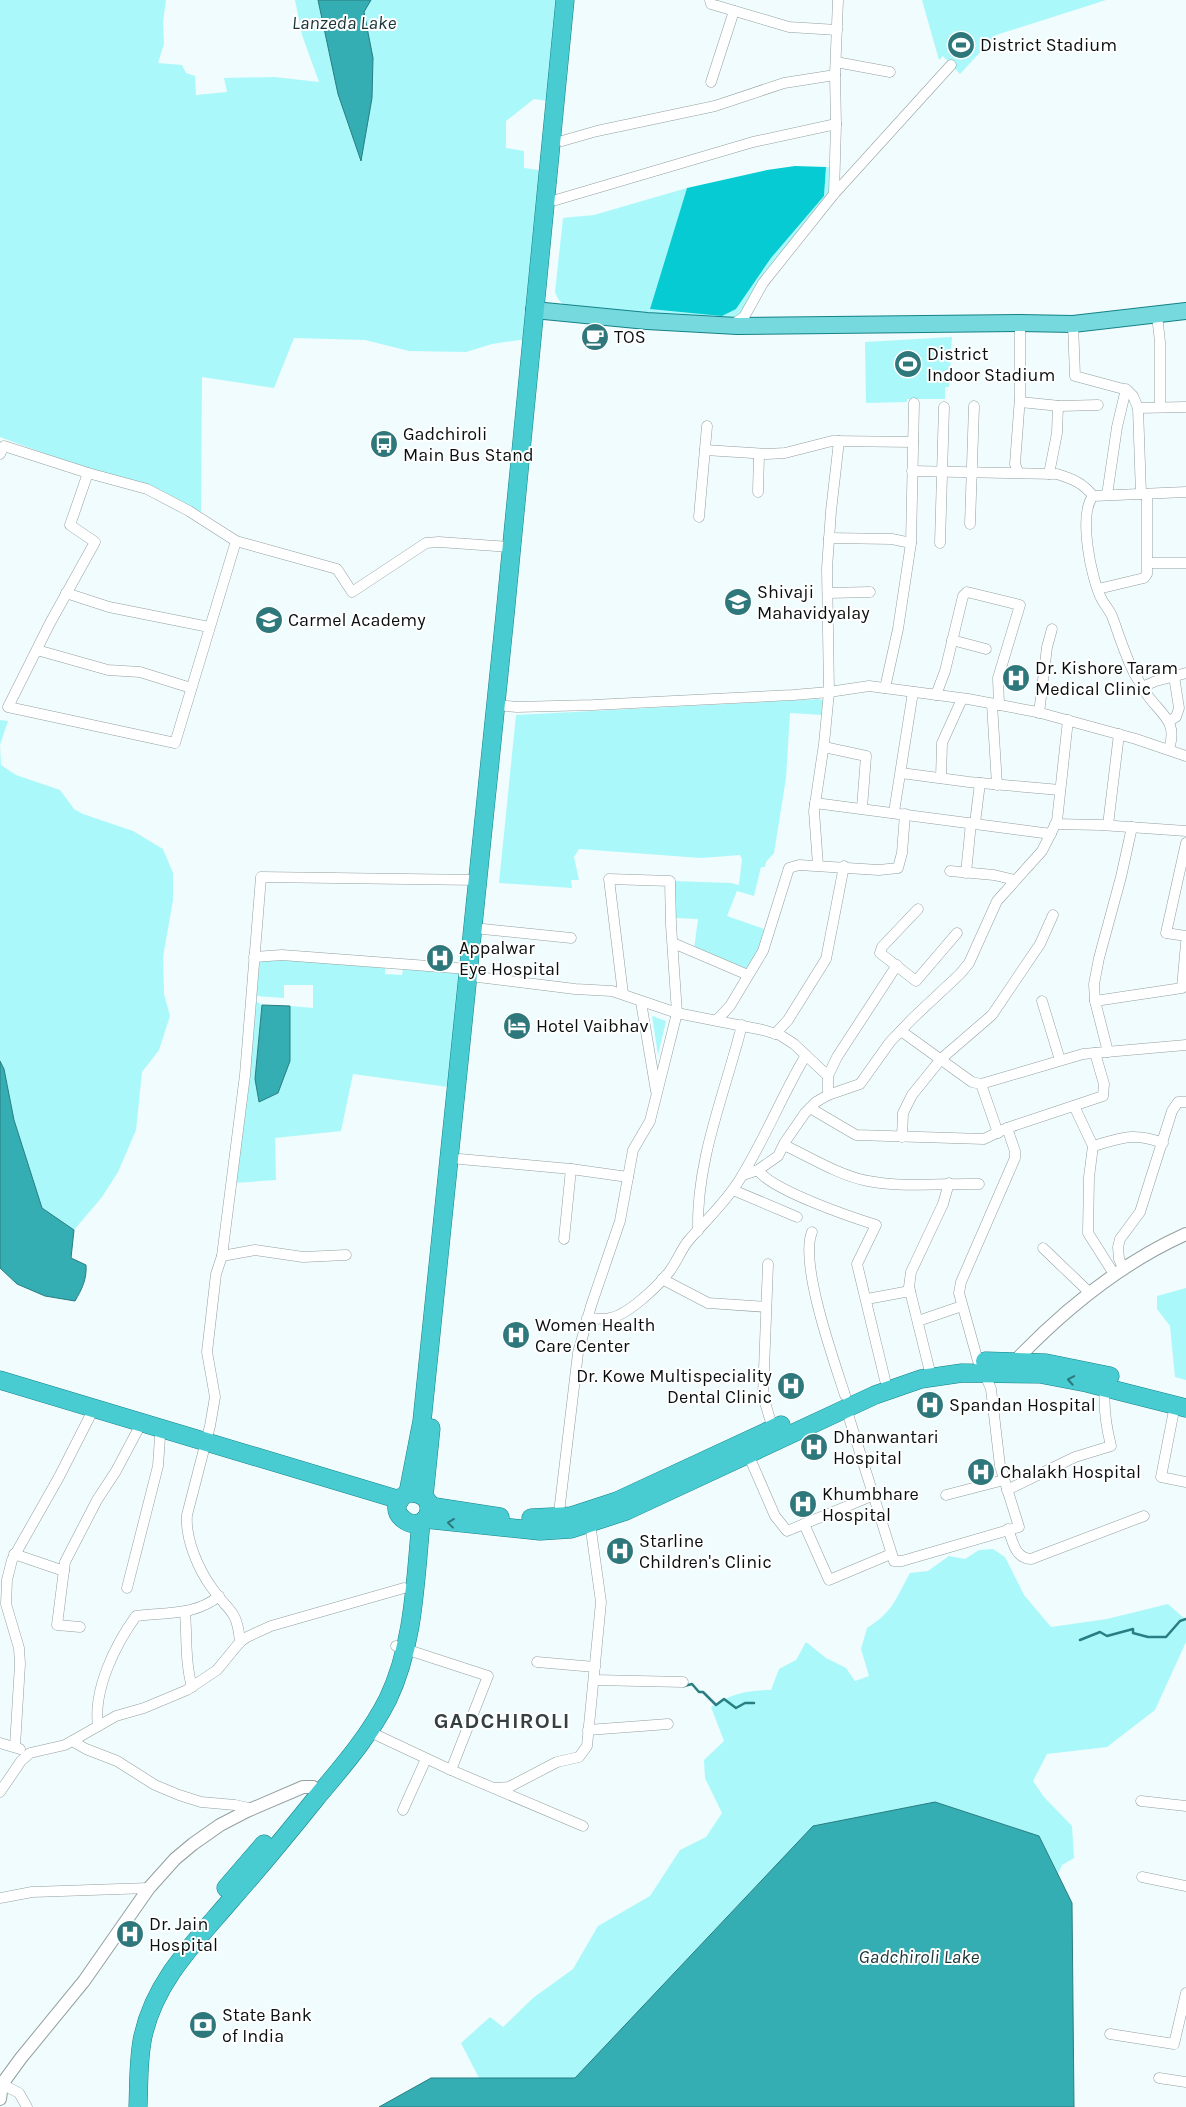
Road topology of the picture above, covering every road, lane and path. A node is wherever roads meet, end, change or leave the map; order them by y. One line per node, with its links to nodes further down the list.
1 (565, 0): 16 (highway)
2 (576, 0): 13 (highway)
3 (710, 0): 5 (street)
4 (838, 0): 6 (street)
5 (734, 11): 6 (street); 11 (street)
6 (837, 30): 7 (street)
7 (836, 62): 9 (street); 10 (street)
8 (951, 65): 14 (street)
9 (890, 72)
10 (835, 75): 12 (street); 13 (street)
11 (711, 82)
12 (836, 124): 14 (street); 15 (street)
13 (562, 141): 15 (highway)
14 (834, 194): 21 (street)
15 (556, 200): 16 (highway)
16 (540, 311): 21 (main road); 55 (highway); 77 (highway)
17 (1186, 311): 18 (main road)
18 (1157, 315): 20 (main road); 29 (street)
19 (1020, 323): 20 (main road); 21 (main road); 23 (street)
20 (1073, 324): 22 (street)
21 (731, 326)
22 (1126, 389): 31 (street); 47 (street)
23 (1020, 402): 28 (street); 41 (street)
24 (914, 404): 34 (street)
25 (1098, 405): 28 (street)
26 (944, 406): 39 (street)
27 (974, 406): 40 (street)
28 (1058, 406): 43 (street)
29 (1160, 407): 30 (street); 31 (street)
30 (1186, 407)
31 (1138, 408): 46 (street)
32 (707, 426): 36 (street)
33 (839, 441): 34 (street); 37 (street); 51 (street)
34 (913, 442): 38 (street)
35 (1, 448): 42 (street)
36 (706, 450): 37 (street); 49 (street)
37 (759, 454): 44 (street)
38 (912, 471): 39 (street); 53 (street)
39 (944, 471): 40 (street); 54 (street)
40 (972, 472): 41 (street); 50 (street)
41 (1018, 472): 43 (street)
42 (88, 473): 52 (street); 61 (street)
43 (1049, 474): 48 (street)
44 (758, 492)
45 (1186, 492): 46 (street)
46 (1144, 494): 47 (street); 56 (street)
47 (1107, 495): 48 (street)
48 (1093, 496): 58 (street)
49 (700, 516)
50 (970, 524)
51 (829, 538): 53 (street); 60 (street)
52 (236, 541): 55 (street); 62 (street)
53 (911, 543): 71 (street)
54 (940, 543)
55 (512, 547): 77 (highway)
56 (1148, 563): 57 (street); 58 (street)
57 (1186, 563)
58 (1098, 589): 69 (street)
59 (870, 592): 60 (street)
60 (828, 593): 72 (street)
61 (66, 594): 62 (street); 66 (street)
62 (210, 627): 70 (street)
63 (1052, 629): 78 (street)
64 (952, 640): 65 (street); 74 (street); 76 (street)
65 (986, 649)
66 (37, 650): 70 (street); 70 (street)
67 (1186, 673): 68 (street)
68 (1174, 676): 69 (street); 80 (street)
69 (1142, 687): 80 (street)
70 (191, 688)
71 (885, 688): 72 (street); 73 (street)
72 (829, 692): 77 (street); 82 (street)
73 (913, 692): 74 (street); 85 (street)
74 (936, 695): 75 (street)
75 (962, 698): 76 (street); 86 (street)
76 (996, 704): 78 (street); 88 (street)
77 (500, 706): 105 (highway); 109 (highway)
78 (1039, 713): 79 (street)
79 (1068, 720): 81 (street); 89 (street)
80 (1169, 721): 83 (street)
81 (1119, 734): 83 (street); 96 (street)
82 (824, 747): 90 (street); 91 (street)
83 (1169, 749): 84 (street)
84 (1186, 756)
85 (901, 773): 86 (street); 92 (street)
86 (941, 778): 87 (street)
87 (980, 783): 88 (street); 94 (street)
88 (997, 785): 89 (street)
89 (1060, 790): 95 (street)
90 (815, 803): 91 (street); 101 (street)
91 (862, 808): 92 (street)
92 (894, 812): 93 (street)
93 (905, 814): 94 (street); 102 (street)
94 (973, 823): 99 (street); 104 (street)
95 (1055, 824): 96 (street); 99 (street)
96 (1108, 825): 97 (street)
97 (1132, 827): 98 (street); 121 (street)
98 (1186, 831)
99 (1051, 834): 106 (street)
100 (1186, 843): 111 (street)
101 (818, 865): 102 (street); 118 (street)
102 (844, 866): 127 (street)
103 (950, 871): 104 (street)
104 (966, 873): 106 (street)
105 (478, 880): 115 (street); 117 (highway)
106 (1014, 880): 126 (street)
107 (918, 909): 116 (street)
108 (1053, 915): 132 (street)
109 (483, 928): 112 (street); 117 (highway)
110 (957, 933): 116 (street)
111 (1186, 936)
112 (571, 938)
113 (673, 943): 118 (street); 119 (street); 123 (street)
114 (1186, 943): 121 (street)
115 (254, 957): 117 (street); 161 (street)
116 (898, 965): 134 (street)
117 (473, 973): 119 (street); 146 (highway); 191 (highway)
118 (748, 975): 124 (street)
119 (623, 994): 122 (street)
120 (1042, 1001): 133 (street)
121 (1095, 1001): 129 (street)
122 (641, 1002): 123 (street); 136 (street)
123 (678, 1013): 124 (street); 136 (street)
124 (717, 1020): 125 (street)
125 (742, 1025): 127 (street); 155 (street)
126 (901, 1031): 132 (street); 137 (street)
127 (775, 1034): 131 (street)
128 (1186, 1045): 129 (street)
129 (1108, 1052): 130 (street)
130 (1095, 1053): 133 (street); 139 (street)
131 (806, 1055): 134 (street); 149 (street)
132 (942, 1059): 135 (street); 142 (street)
133 (1060, 1060): 135 (street)
134 (828, 1076): 137 (street)
135 (981, 1084): 141 (street)
136 (657, 1094): 150 (street)
137 (828, 1095): 140 (street)
138 (1186, 1102): 143 (street)
139 (1074, 1106): 141 (street); 145 (street)
140 (810, 1108): 142 (street); 144 (street)
141 (1003, 1131): 142 (street); 168 (street)
142 (902, 1137)
143 (1163, 1143): 145 (street); 163 (street)
144 (784, 1145): 148 (street); 151 (street)
145 (1093, 1146): 163 (street)
146 (460, 1159): 147 (street); 191 (highway)
147 (572, 1169): 150 (street); 158 (street)
148 (758, 1170): 149 (street); 167 (street)
149 (743, 1175): 153 (street)
150 (628, 1177): 170 (street)
151 (949, 1184): 152 (street); 165 (street)
152 (979, 1184)
153 (732, 1190): 154 (street); 155 (street)
154 (797, 1217)
155 (698, 1231): 164 (street)
156 (812, 1232): 179 (street)
157 (1186, 1234): 163 (street)
158 (564, 1239)
159 (1043, 1248): 166 (street)
160 (346, 1255): 161 (street)
161 (222, 1256): 185 (street)
162 (768, 1264): 169 (street)
163 (1119, 1271): 166 (street)
164 (662, 1279): 169 (street); 170 (street)
165 (910, 1291): 167 (street); 171 (street)
166 (1090, 1293): 172 (street)
167 (867, 1299): 176 (street)
168 (962, 1306): 171 (street); 173 (street)
169 (766, 1307): 183 (street)
170 (588, 1318): 193 (street)
171 (918, 1321): 174 (street)
172 (1016, 1360): 173 (highway); 180 (highway)
173 (981, 1367): 174 (highway); 177 (highway, one-way to 173); 179 (highway); 188 (street)
174 (929, 1368): 176 (highway)
175 (0, 1380): 182 (highway)
176 (885, 1380): 179 (highway)
177 (1104, 1388): 180 (highway); 188 (street)
178 (0, 1390): 181 (highway)
179 (846, 1402): 183 (highway); 186 (highway); 189 (street)
180 (1182, 1403): 187 (street)
181 (90, 1416): 182 (highway); 197 (street)
182 (140, 1426): 184 (highway); 185 (highway); 199 (street)
183 (773, 1428): 193 (highway)
184 (160, 1437): 185 (highway); 201 (street)
185 (205, 1446): 191 (highway); 203 (street)
186 (748, 1454): 194 (highway); 195 (street)
187 (1186, 1482)
188 (1005, 1485): 190 (street); 196 (street)
189 (874, 1495): 195 (street); 198 (street)
190 (946, 1495)
191 (414, 1509): 193 (highway); 202 (highway); 207 (highway)
192 (1144, 1516): 196 (street)
193 (557, 1523): 194 (highway)
194 (590, 1523): 209 (street)
195 (804, 1524): 198 (street)
196 (1008, 1530): 198 (street)
197 (14, 1554): 199 (street); 200 (street)
198 (891, 1554)
199 (64, 1571): 205 (street)
200 (4, 1579): 219 (street)
201 (128, 1588)
202 (404, 1588): 206 (street); 207 (highway)
203 (218, 1596): 204 (street); 206 (street)
204 (185, 1612): 212 (street); 214 (street)
205 (80, 1627)
206 (240, 1642): 212 (street)
207 (401, 1647): 216 (highway); 222 (street); 224 (highway)
208 (537, 1662): 209 (street)
209 (595, 1667): 210 (street)
210 (594, 1680): 211 (street); 215 (street)
211 (683, 1682)
212 (192, 1687): 214 (street)
213 (668, 1724): 215 (street)
214 (98, 1726): 217 (street)
215 (588, 1730): 223 (street)
216 (368, 1731): 221 (street); 224 (highway)
217 (72, 1740): 220 (street); 228 (street)
218 (0, 1744): 219 (street)
219 (15, 1746): 220 (street)
220 (30, 1753): 225 (street)
221 (426, 1758): 222 (street); 229 (street)
222 (451, 1770): 223 (street)
223 (493, 1788): 230 (street)
224 (317, 1789): 228 (street); 242 (highway); 243 (highway)
225 (0, 1792)
226 (1141, 1801): 227 (street)
227 (1186, 1806)
228 (253, 1808): 233 (street)
229 (403, 1810)
230 (583, 1826)
231 (1142, 1877): 232 (street)
232 (1186, 1886)
233 (149, 1888): 234 (street); 239 (street)
234 (0, 1898)
235 (1186, 1993): 236 (street)
236 (1110, 2034)
237 (1159, 2078): 238 (street)
238 (1186, 2082)
239 (1, 2084): 240 (street); 241 (street)
240 (0, 2099)
241 (27, 2107)
242 (128, 2107)
243 (138, 2107)

